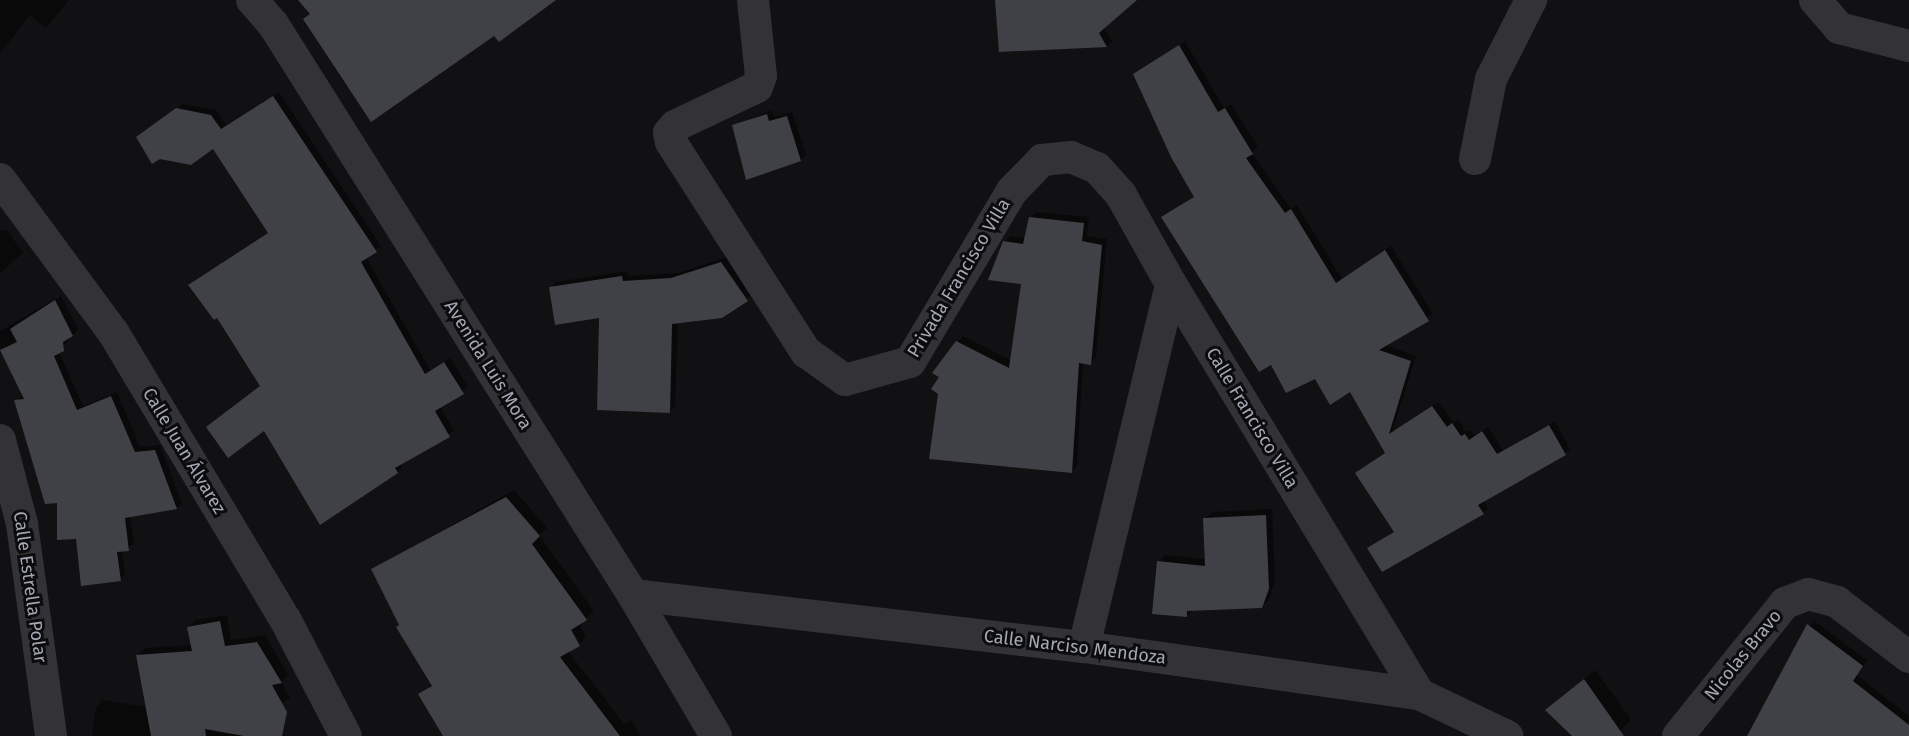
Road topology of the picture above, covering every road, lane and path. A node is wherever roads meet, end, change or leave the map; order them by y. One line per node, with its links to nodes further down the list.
1 (252, 0): 11 (street, Avenida Luis Mora)
2 (753, 0): 6 (street, Privada Francisco Villa)
3 (1531, 0): 7 (street)
4 (1815, 0): 5 (street)
5 (1909, 46)
6 (1071, 157): 9 (street, Calle Francisco Villa)
7 (1475, 159)
8 (0, 179): 16 (street, Calle Juan Álvarez)
9 (1171, 284): 12 (street); 14 (street, Calle Francisco Villa)
10 (0, 440): 15 (street, Calle Estrella Polar)
11 (633, 595): 12 (street, Calle Narciso Mendoza); 17 (street, Avenida Luis Mora)
12 (1084, 647): 14 (street, Calle Narciso Mendoza)
13 (1909, 657): 19 (street, Nicolas Bravo)
14 (1419, 694): 18 (street, Calle Narciso Mendoza)
15 (51, 736)
16 (346, 736)
17 (716, 736)
18 (1507, 736)
19 (1678, 736)

